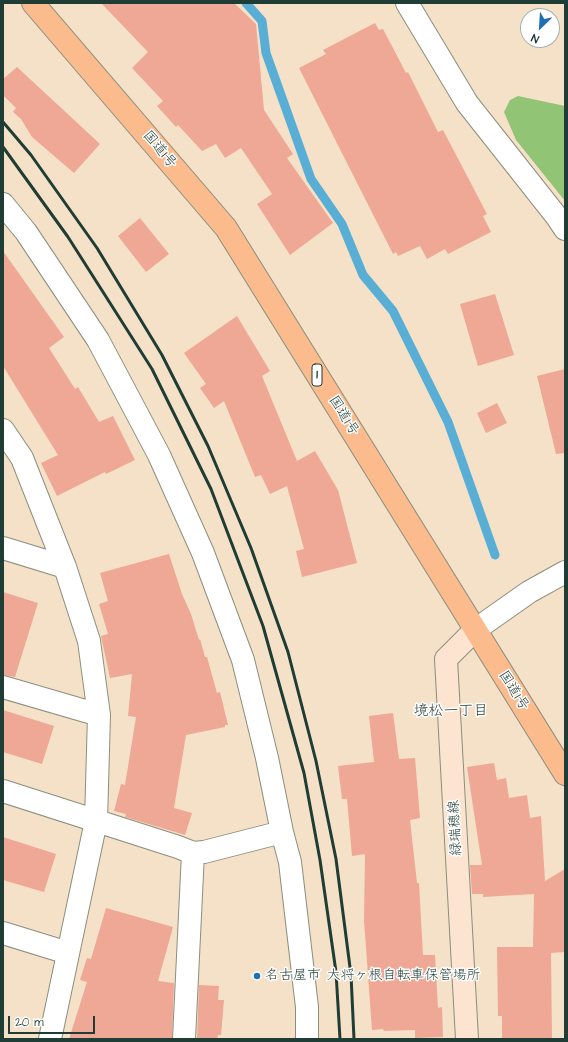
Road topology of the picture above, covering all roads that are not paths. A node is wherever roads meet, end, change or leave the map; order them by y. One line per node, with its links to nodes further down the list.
1 (34, 3): 10 (highway, 国道1号 / 1)
2 (408, 3): 4 (street)
3 (3, 204): 16 (street)
4 (565, 229)
5 (3, 430): 6 (street)
6 (12, 455): 8 (street)
7 (3, 548): 8 (street)
8 (65, 567): 12 (street)
9 (565, 572): 10 (street)
10 (475, 630): 13 (highway, 国道1号 / 1); 23 (main road, 緑瑞穂線)
11 (3, 687): 12 (street)
12 (99, 715): 15 (street)
13 (565, 774)
14 (3, 791): 15 (street)
15 (96, 820): 17 (street); 19 (street)
16 (282, 832): 17 (street); 22 (street)
17 (193, 853): 21 (street)
18 (3, 933): 19 (street)
19 (68, 953): 20 (street)
20 (50, 1039)
21 (184, 1039)
22 (307, 1039)
23 (467, 1039)

